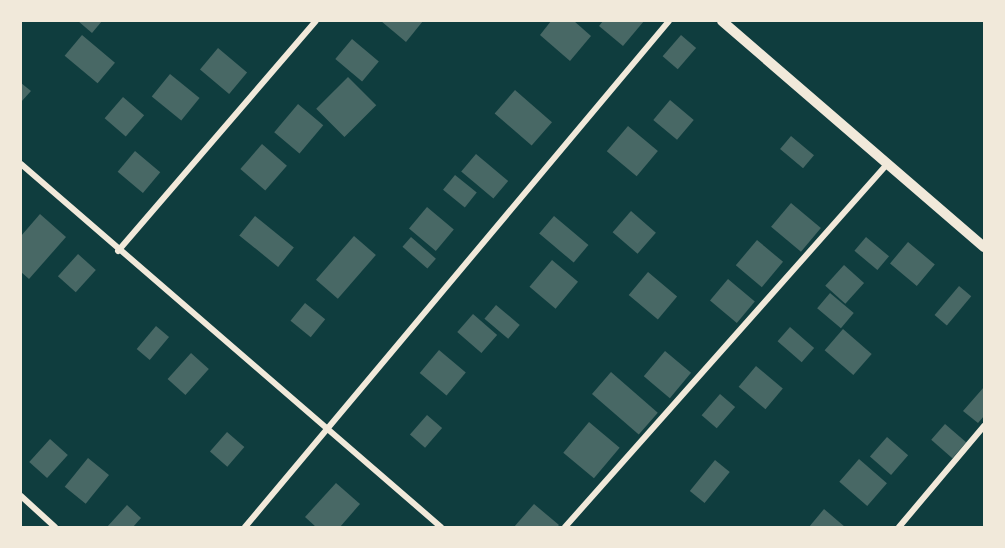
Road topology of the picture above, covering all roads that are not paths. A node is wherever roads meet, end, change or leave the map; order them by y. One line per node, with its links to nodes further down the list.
1 (316, 21): 7 (street)
2 (669, 21): 9 (street)
3 (722, 21): 4 (street)
4 (888, 163): 6 (street); 14 (street)
5 (21, 164): 7 (street)
6 (984, 247)
7 (118, 250): 9 (street)
8 (984, 426): 15 (street)
9 (326, 428): 12 (street); 13 (street)
10 (21, 496): 11 (street)
11 (55, 527)
12 (245, 527)
13 (441, 527)
14 (565, 527)
15 (899, 527)

